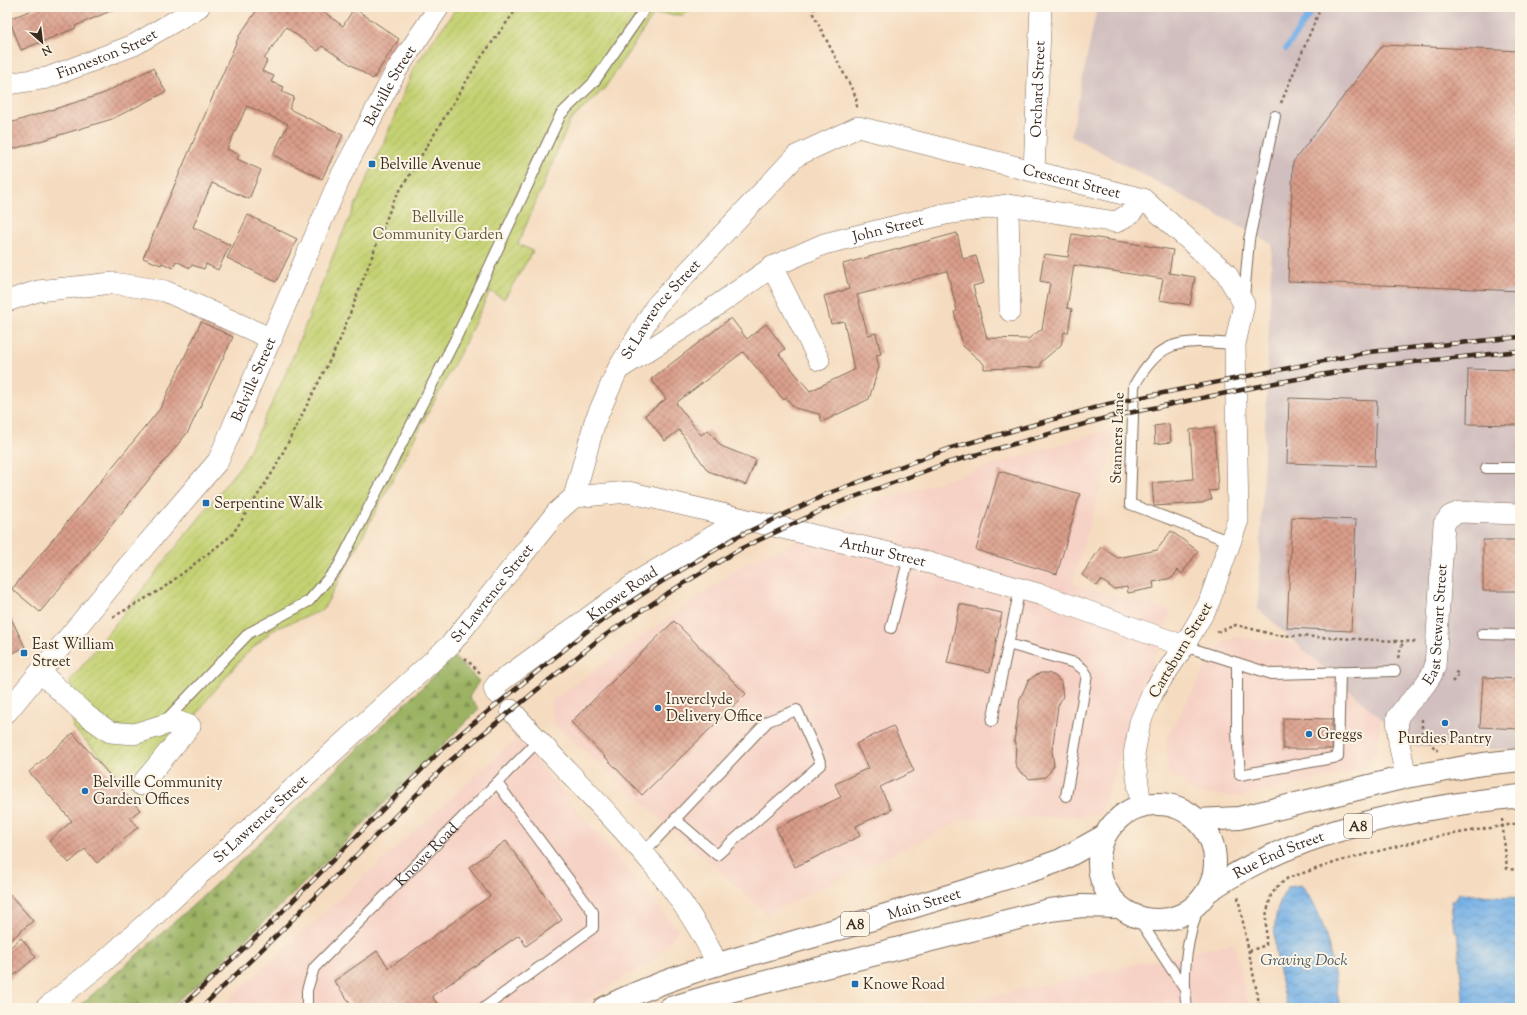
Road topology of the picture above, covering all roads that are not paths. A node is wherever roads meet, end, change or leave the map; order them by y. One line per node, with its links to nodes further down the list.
1 (199, 7): 5 (street, Finneston Street)
2 (439, 7): 15 (street, Belville Street)
3 (646, 7): 40 (lane)
4 (1041, 7): 8 (street, Orchard Street)
5 (7, 84)
6 (1275, 116): 13 (lane)
7 (858, 127): 8 (street, Crescent Street); 18 (street, St Lawrence Street)
8 (1034, 171): 9 (street, Crescent Street)
9 (1142, 199): 10 (street, John Street); 13 (street, Crescent Street)
10 (1008, 205): 11 (street, John Street); 14 (street)
11 (772, 268): 17 (street); 18 (street, John Street)
12 (7, 301): 15 (street)
13 (1244, 304): 16 (street, Cartsburn Street)
14 (1010, 311)
15 (272, 339): 34 (street, Belville Street)
16 (1236, 344): 24 (street, Cartsburn Street); 24 (lane, Stanners Lane)
17 (819, 360)
18 (618, 369): 21 (street, St Lawrence Street)
19 (1486, 468): 20 (lane)
20 (1520, 468)
21 (574, 497): 23 (street, Arthur Street); 58 (street, St Lawrence Street)
22 (1520, 514): 43 (street, East Stewart Street)
23 (742, 519): 25 (street, Arthur Street); 36 (street, Knowe Road)
24 (1231, 542): 31 (street, Cartsburn Street)
25 (909, 557): 26 (street, Arthur Street); 27 (lane)
26 (1020, 588): 30 (lane); 31 (street, Arthur Street)
27 (891, 628)
28 (1482, 634): 29 (lane)
29 (1520, 636)
30 (1008, 644): 39 (lane); 46 (lane)
31 (1184, 646): 32 (lane); 48 (street, Cartsburn Street)
32 (1237, 663): 35 (lane); 35 (lane)
33 (1394, 671): 35 (lane)
34 (40, 672): 38 (street, Belville Street); 40 (street)
35 (1340, 672)
36 (495, 690)
37 (511, 710): 41 (street)
38 (7, 712)
39 (992, 721)
40 (162, 724): 45 (street)
41 (538, 741): 44 (lane, Knowe Road); 52 (street)
42 (1520, 760): 43 (highway, A8)
43 (1406, 777): 50 (highway, A8)
44 (496, 783): 59 (lane, Knowe Road); 60 (lane)
45 (141, 785)
46 (1066, 796)
47 (1520, 796): 53 (highway, Rue End Street / A8)
48 (1141, 806): 50 (highway, A8); 51 (highway, A8)
49 (675, 819): 49 (lane); 52 (lane)
50 (1197, 820): 53 (highway, A8)
51 (1104, 836): 54 (highway, A8); 56 (highway, Main Street / A8)
52 (643, 853): 56 (street)
53 (1204, 896): 55 (highway, A8); 57 (lane)
54 (1118, 907): 55 (highway, A8); 62 (highway, A8)
55 (1138, 918): 57 (lane)
56 (717, 964): 61 (highway, Main Street / A8)
57 (1184, 988): 63 (lane)
58 (46, 1008)
59 (307, 1008)
60 (484, 1008)
61 (604, 1008)
62 (670, 1008)
63 (1187, 1008)

